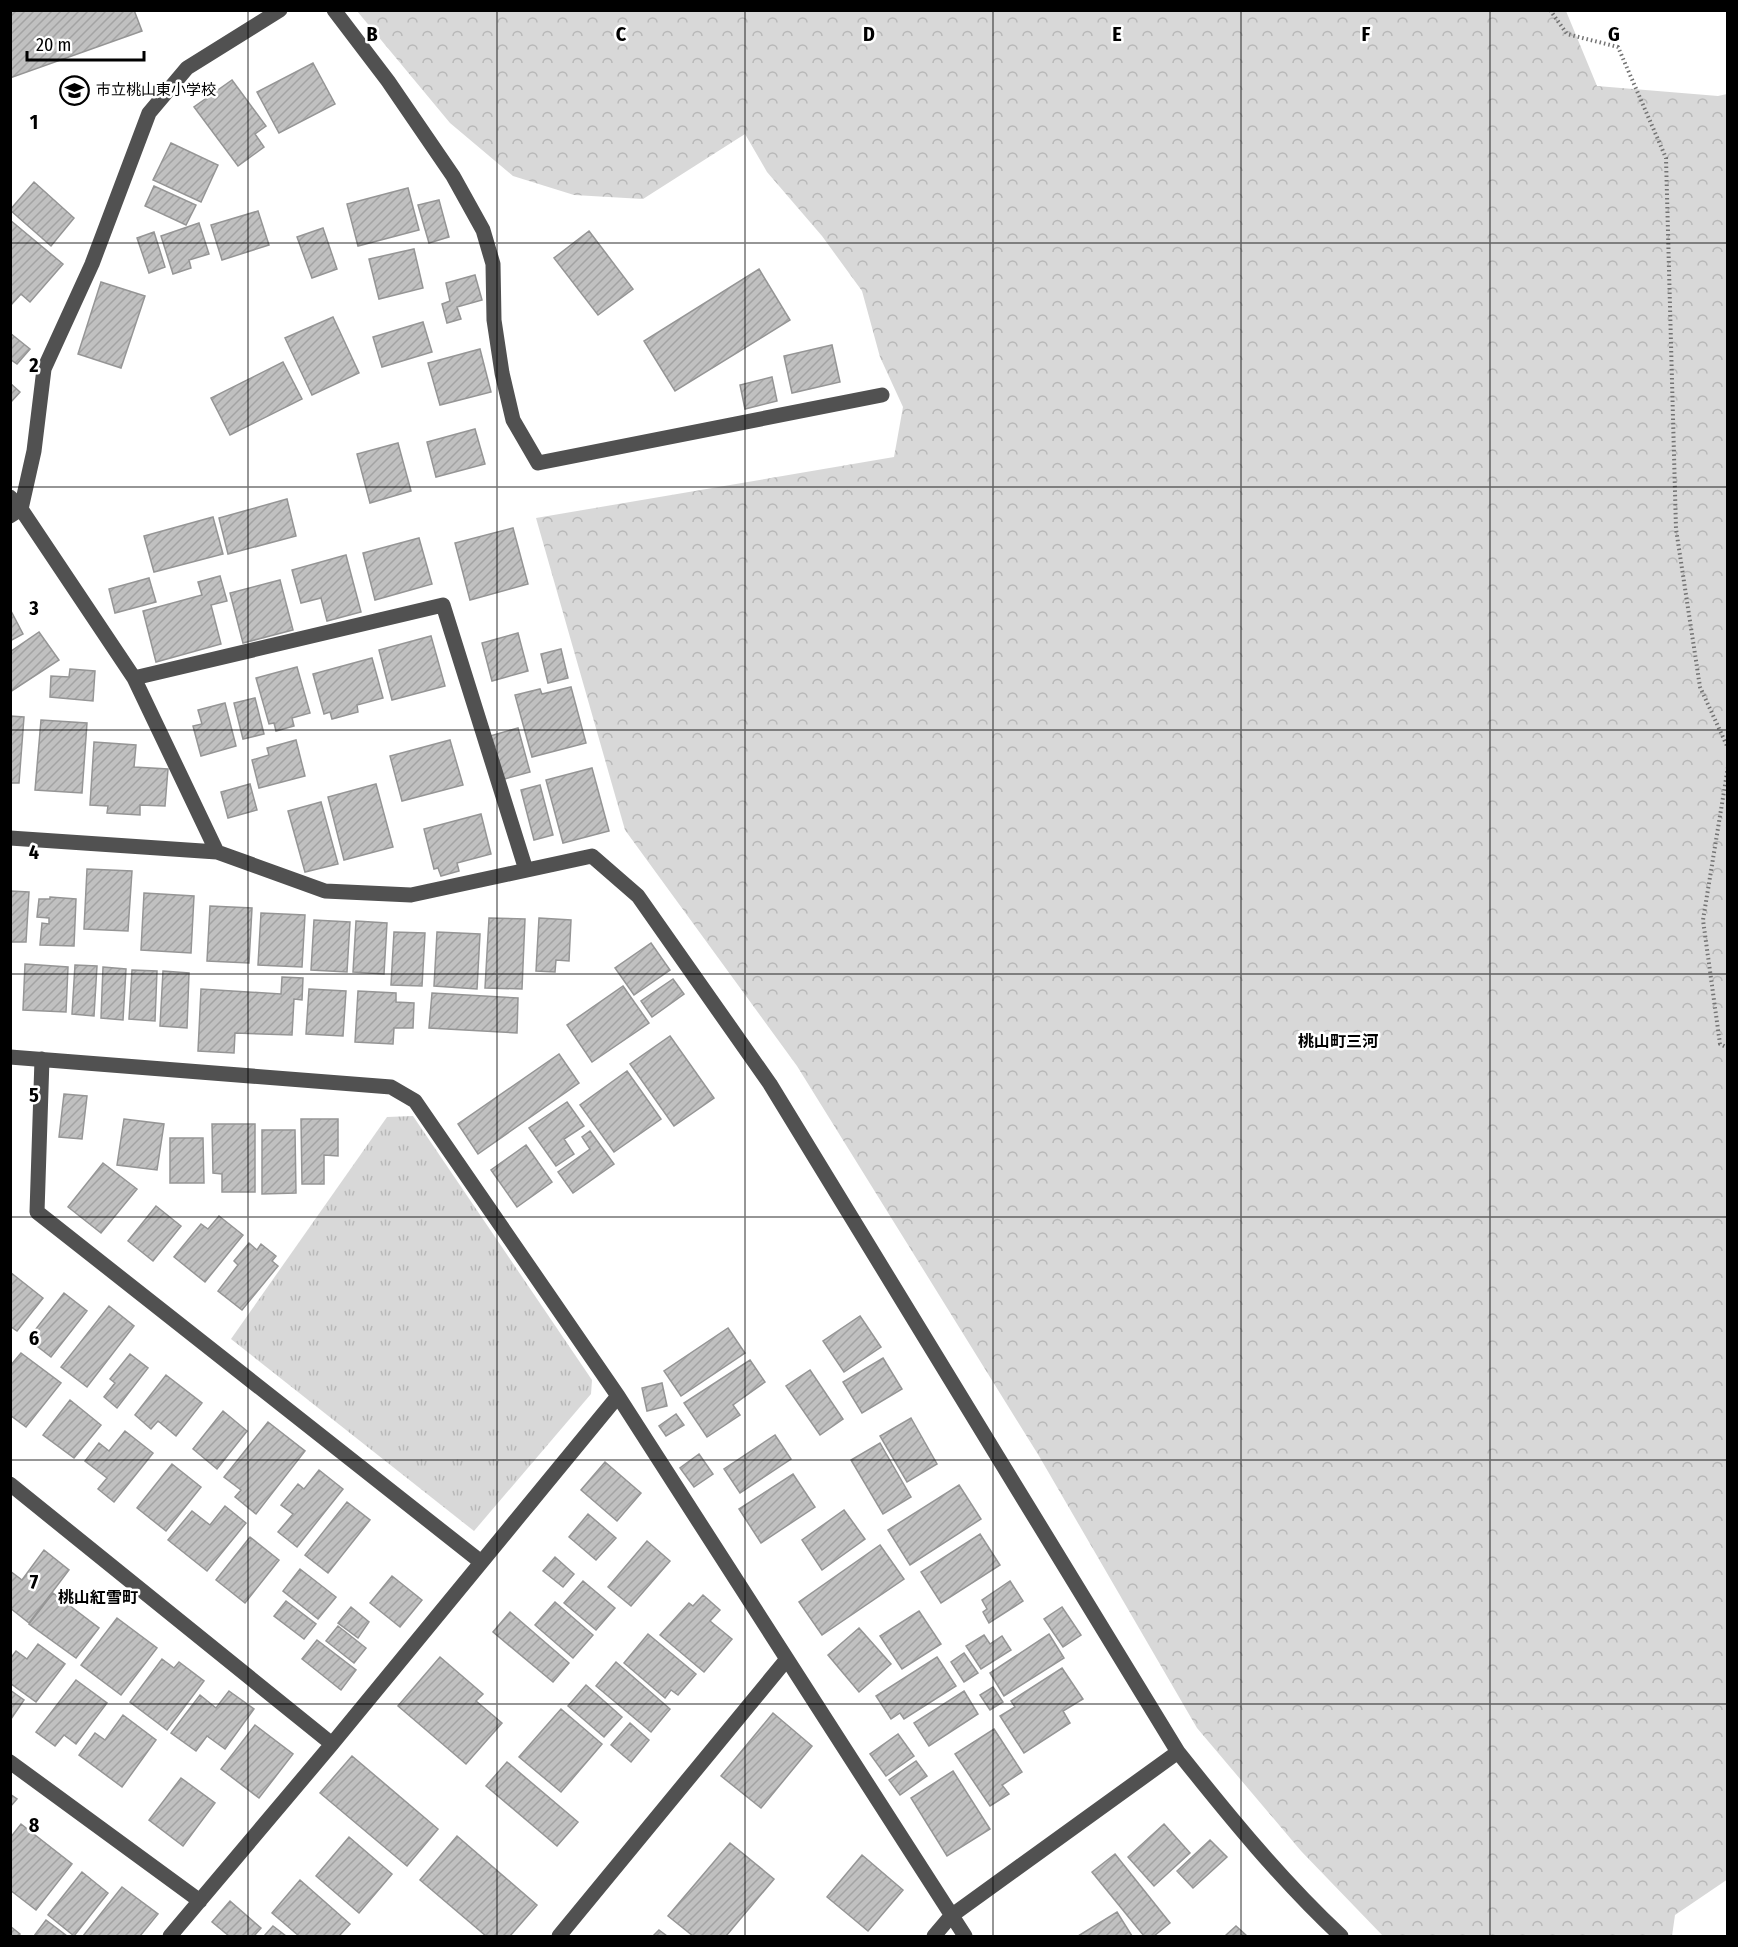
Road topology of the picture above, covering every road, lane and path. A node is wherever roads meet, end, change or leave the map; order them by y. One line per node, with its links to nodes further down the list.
1 (280, 10): 6 (street)
2 (334, 10): 4 (street)
3 (1550, 10): 8 (path)
4 (882, 395)
5 (10, 497): 6 (street)
6 (16, 512): 7 (street)
7 (134, 678): 11 (street); 12 (street)
8 (1728, 748)
9 (1728, 767): 13 (path)
10 (10, 838): 11 (street)
11 (217, 852): 12 (street)
12 (526, 870): 21 (street)
13 (1728, 1048)
14 (10, 1057): 15 (street)
15 (42, 1059): 16 (street); 18 (street)
16 (618, 1396): 18 (street); 19 (street)
17 (10, 1484): 20 (street)
18 (481, 1562): 20 (street)
19 (787, 1659): 24 (street); 26 (street)
20 (332, 1744): 23 (street)
21 (1178, 1752): 24 (street); 29 (street)
22 (10, 1762): 23 (street)
23 (200, 1901): 25 (street)
24 (951, 1916): 27 (street); 28 (street)
25 (170, 1936)
26 (559, 1936)
27 (934, 1936)
28 (965, 1936)
29 (1341, 1936)

